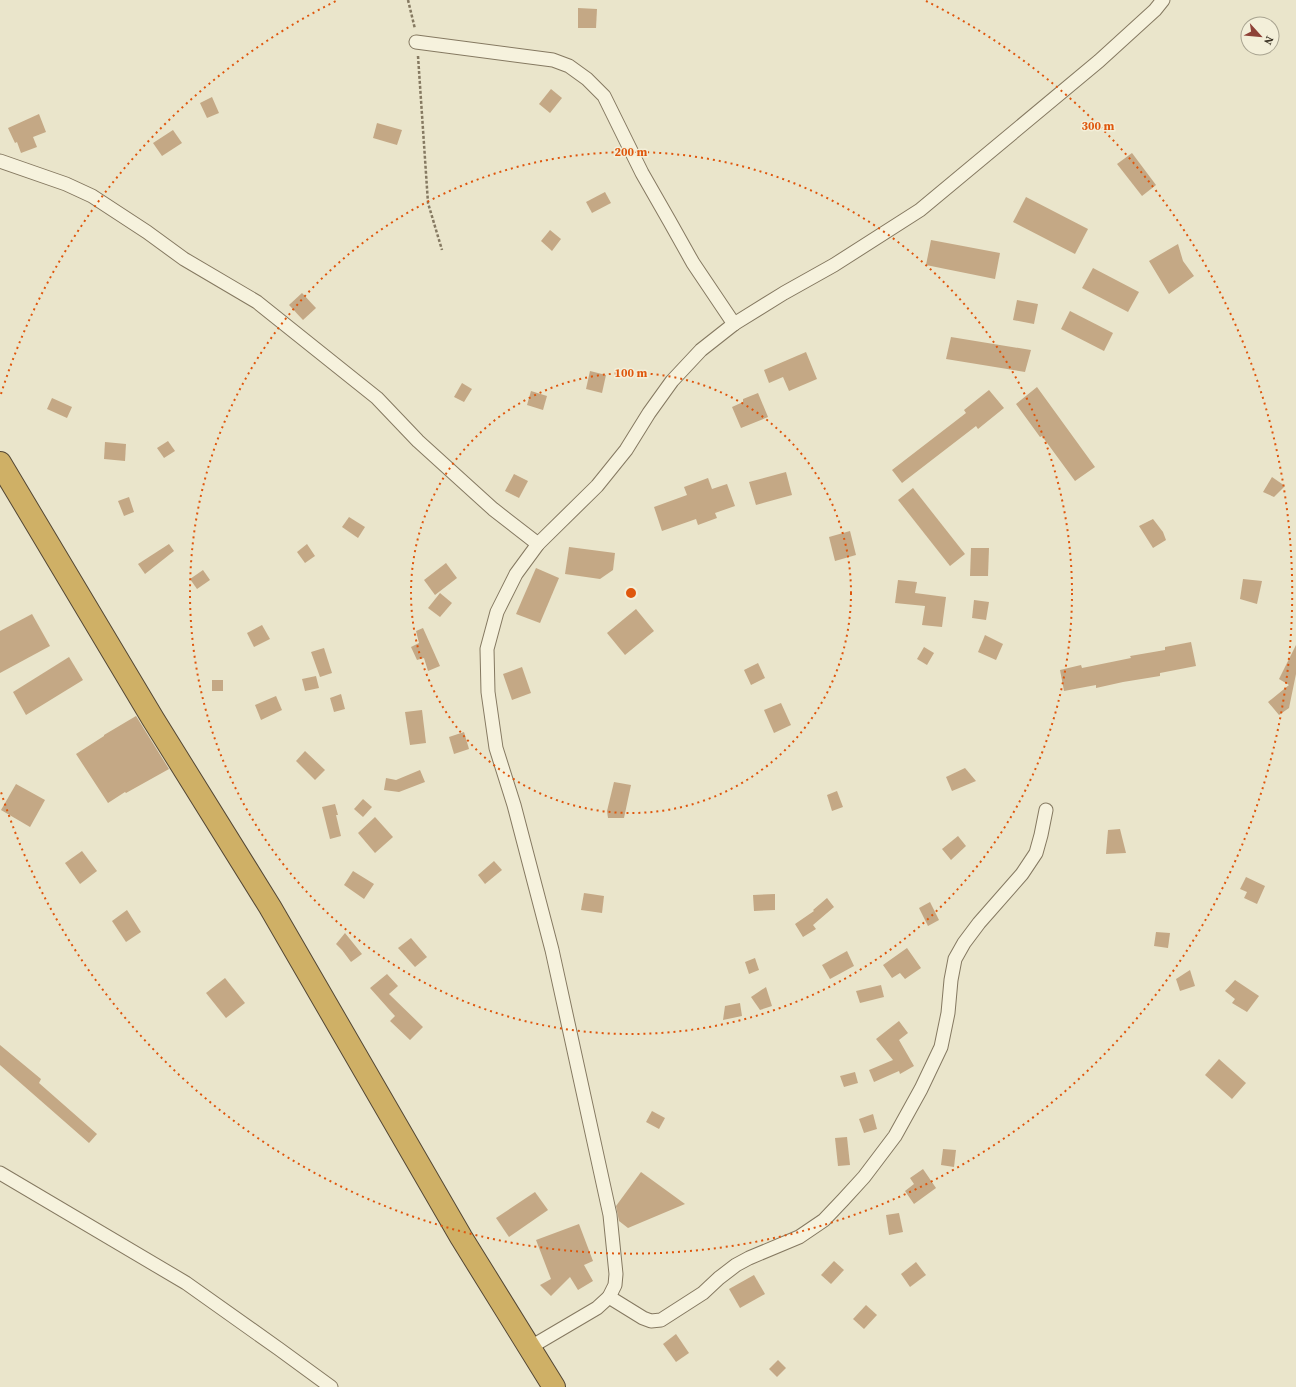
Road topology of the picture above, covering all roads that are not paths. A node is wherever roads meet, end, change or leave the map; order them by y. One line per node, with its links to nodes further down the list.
1 (1163, 0): 4 (street)
2 (416, 42): 4 (street)
3 (0, 162): 6 (street)
4 (734, 324): 6 (street)
5 (0, 463): 10 (highway)
6 (538, 544): 9 (street)
7 (1046, 810): 9 (street)
8 (0, 1173): 11 (street)
9 (609, 1297): 10 (street)
10 (529, 1348): 12 (highway)
11 (331, 1387)
12 (554, 1387)

